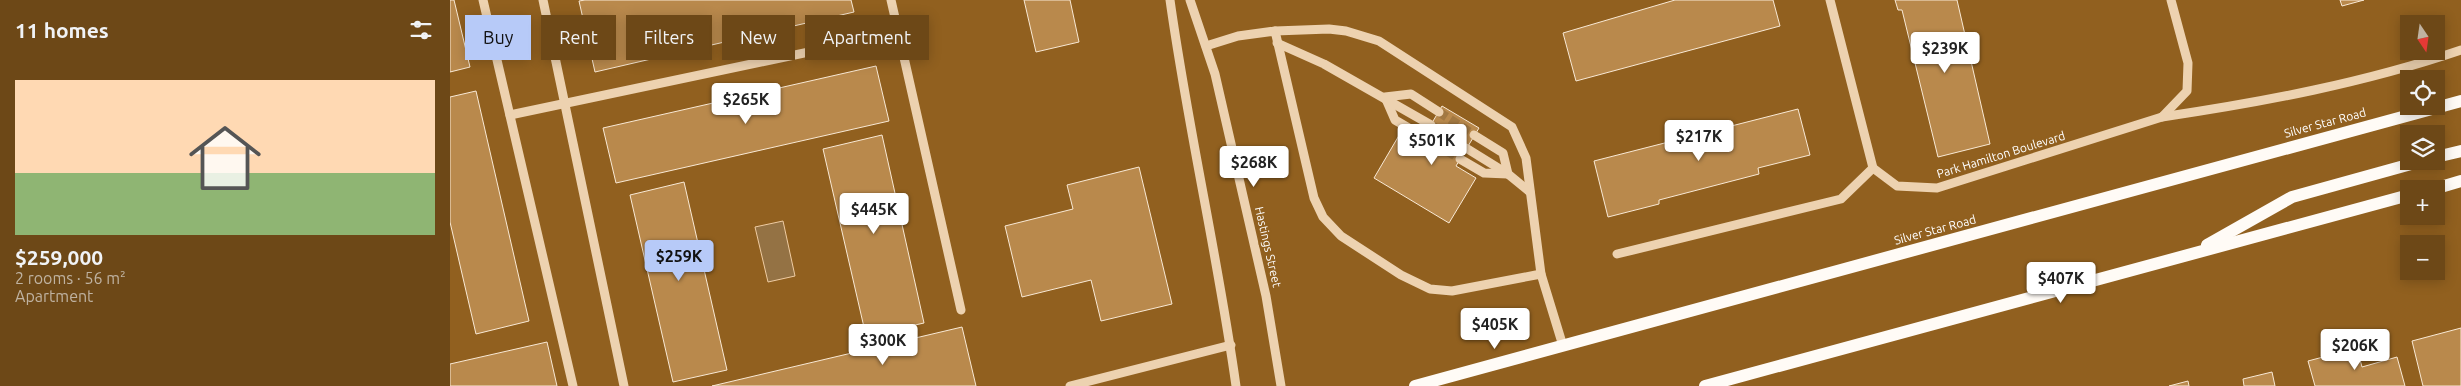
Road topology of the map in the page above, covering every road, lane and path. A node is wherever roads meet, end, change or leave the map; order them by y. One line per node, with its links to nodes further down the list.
1 (483, 0): 19 (street)
2 (542, 0): 17 (street)
3 (892, 0): 8 (street)
4 (1170, 0): 39 (street)
5 (1190, 0): 11 (street, Hastings Street)
6 (1830, 0): 29 (street)
7 (2171, 0): 20 (street, Park Hamilton Boulevard)
8 (896, 15)
9 (1275, 31): 10 (street); 11 (street); 33 (street)
10 (1278, 43): 15 (street); 37 (street)
11 (1206, 46): 45 (street, Hastings Street)
12 (2461, 50): 20 (street, Park Hamilton Boulevard)
13 (805, 53): 17 (street)
14 (906, 60): 38 (street)
15 (1385, 97): 18 (street); 21 (street); 23 (street)
16 (2461, 101): 40 (main road, Silver Star Road)
17 (566, 102): 19 (street); 42 (street)
18 (1439, 112)
19 (510, 115): 41 (street)
20 (2162, 117): 29 (street, Park Hamilton Boulevard)
21 (1431, 125)
22 (1474, 135): 30 (street)
23 (1424, 137)
24 (1466, 148): 30 (street)
25 (2461, 151): 26 (main road)
26 (2445, 155)
27 (1460, 159): 30 (street)
28 (2400, 167): 36 (main road)
29 (1873, 168): 35 (street)
30 (1508, 174): 33 (street)
31 (2461, 181): 32 (main road)
32 (2445, 186)
33 (1530, 192): 37 (street)
34 (2400, 198): 36 (main road)
35 (1617, 254)
36 (2192, 254): 47 (main road)
37 (1541, 274): 40 (street)
38 (961, 310)
39 (1230, 345): 43 (street); 44 (street)
40 (1563, 346): 46 (main road, Silver Star Road)
41 (573, 386)
42 (624, 386)
43 (1070, 386)
44 (1236, 386)
45 (1281, 386)
46 (1415, 386)
47 (1705, 386)

